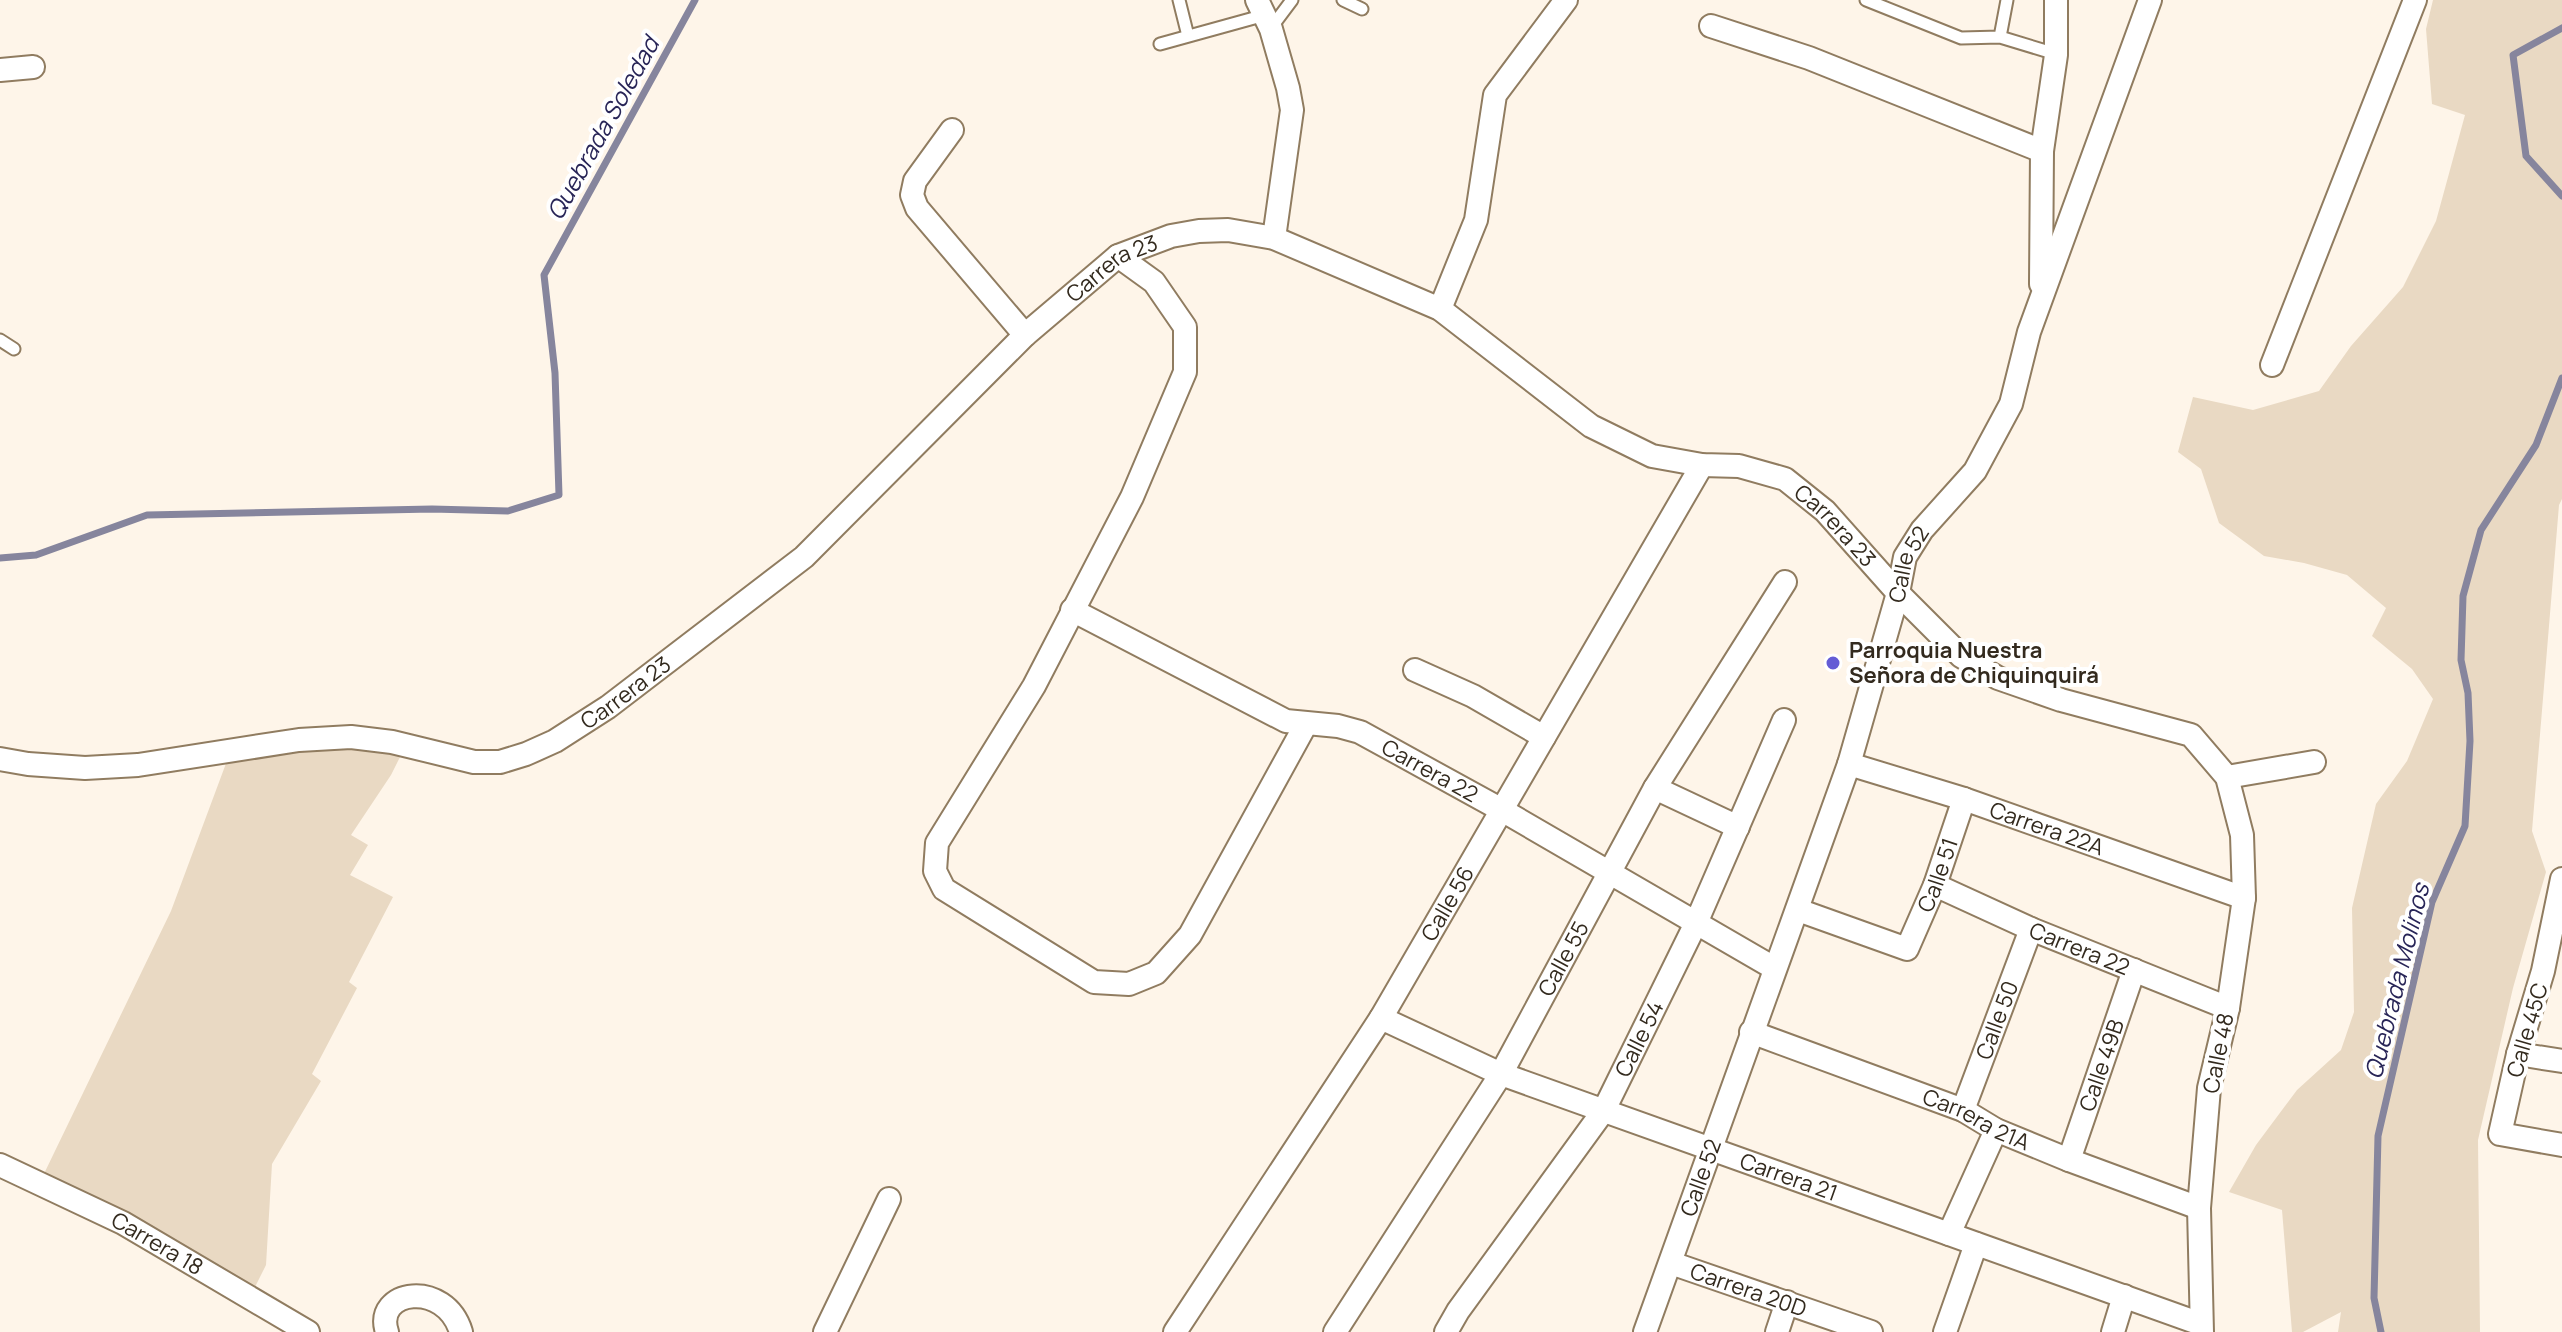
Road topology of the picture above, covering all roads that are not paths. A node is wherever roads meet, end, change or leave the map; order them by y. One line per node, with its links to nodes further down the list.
1 (1179, 0): 13 (lane)
2 (1292, 0): 11 (lane)
3 (1343, 0): 10 (lane)
4 (1566, 0): 24 (street)
5 (1866, 0): 14 (lane)
6 (2007, 0): 14 (lane)
7 (2056, 0): 16 (street)
8 (2150, 0): 23 (street, Calle 52)
9 (2415, 0): 28 (street)
10 (1362, 9)
11 (1264, 15): 13 (lane); 21 (street)
12 (1711, 26): 20 (street)
13 (1188, 36): 15 (lane)
14 (2000, 37): 16 (lane)
15 (1160, 44)
16 (2056, 55): 20 (street)
17 (33, 67): 18 (street)
18 (0, 70)
19 (952, 130): 25 (street)
20 (2042, 151): 23 (street)
21 (1274, 238): 22 (street, Carrera 23); 24 (street, Carrera 23)
22 (1118, 256): 25 (street, Carrera 23); 32 (street)
23 (2041, 297): 31 (street, Calle 52)
24 (1440, 309): 29 (street, Carrera 23)
25 (1025, 335): 37 (street, Carrera 23)
26 (0, 340): 27 (lane)
27 (14, 349)
28 (2272, 365)
29 (1702, 465): 31 (street, Carrera 23); 36 (street, Calle 56)
30 (1785, 582): 41 (street, Calle 55)
31 (1898, 593): 39 (street, Calle 52); 40 (street, Carrera 23)
32 (1072, 610): 35 (street, Carrera 22); 35 (street)
33 (1415, 670): 36 (street)
34 (1784, 720): 44 (street, Calle 54)
35 (1306, 724): 43 (street, Carrera 22)
36 (1544, 737): 43 (street, Calle 56)
37 (0, 759)
38 (2314, 762): 40 (street)
39 (1849, 764): 42 (street, Carrera 22A); 49 (street, Calle 52)
40 (2227, 777): 48 (street, Calle 48)
41 (1655, 788): 44 (street); 45 (street, Calle 55)
42 (1964, 799): 47 (street, Calle 51); 48 (street, Carrera 22A)
43 (1500, 809): 45 (street, Carrera 22); 56 (street, Calle 56)
44 (1738, 827): 50 (street, Calle 54)
45 (1609, 874): 50 (street, Carrera 22); 60 (street, Calle 55)
46 (2562, 879): 54 (street, Calle 45C)
47 (1935, 885): 49 (street, Calle 51); 51 (street, Carrera 22)
48 (2244, 898): 55 (street, Calle 48)
49 (1798, 910): 52 (street, Calle 52)
50 (1696, 923): 52 (street, Carrera 22); 61 (street, Calle 54)
51 (2031, 929): 53 (street, Carrera 22); 62 (street, Calle 50)
52 (1774, 968): 57 (street, Calle 52)
53 (2134, 970): 55 (street, Carrera 22); 66 (street, Calle 49B)
54 (2553, 973): 58 (street, Calle 45C)
55 (2228, 1008): 69 (street, Calle 48)
56 (1381, 1018): 60 (street, Carrera 21); 80 (street, Calle 56)
57 (1751, 1032): 62 (street, Carrera 21A); 65 (street, Calle 52)
58 (2518, 1054): 59 (street); 64 (street, Calle 45C)
59 (2562, 1061)
60 (1501, 1074): 61 (street, Carrera 21); 81 (street, Calle 55)
61 (1604, 1110): 65 (street, Carrera 21); 82 (street, Calle 54)
62 (1963, 1110): 63 (street, Carrera 21A)
63 (1996, 1130): 66 (street, Carrera 21A); 70 (street)
64 (2562, 1145)
65 (1709, 1149): 70 (street, Carrera 21); 72 (street, Calle 52)
66 (2069, 1160): 69 (street, Carrera 21A)
67 (0, 1165): 77 (street, Carrera 18)
68 (889, 1199): 79 (street)
69 (2199, 1208): 75 (street, Calle 48)
70 (1949, 1234): 71 (street, Carrera 21)
71 (1976, 1244): 73 (street, Carrera 21); 86 (street)
72 (1671, 1263): 74 (street, Carrera 20D); 83 (street, Calle 52)
73 (2124, 1296): 75 (street, Carrera 21); 87 (street)
74 (1787, 1302): 84 (street); 85 (street, Carrera 20D)
75 (2201, 1328)
76 (385, 1331): 78 (street)
77 (308, 1332)
78 (461, 1332)
79 (825, 1332)
80 (1175, 1332)
81 (1335, 1332)
82 (1446, 1332)
83 (1645, 1332)
84 (1777, 1332)
85 (1871, 1332)
86 (1945, 1332)
87 (2113, 1332)

